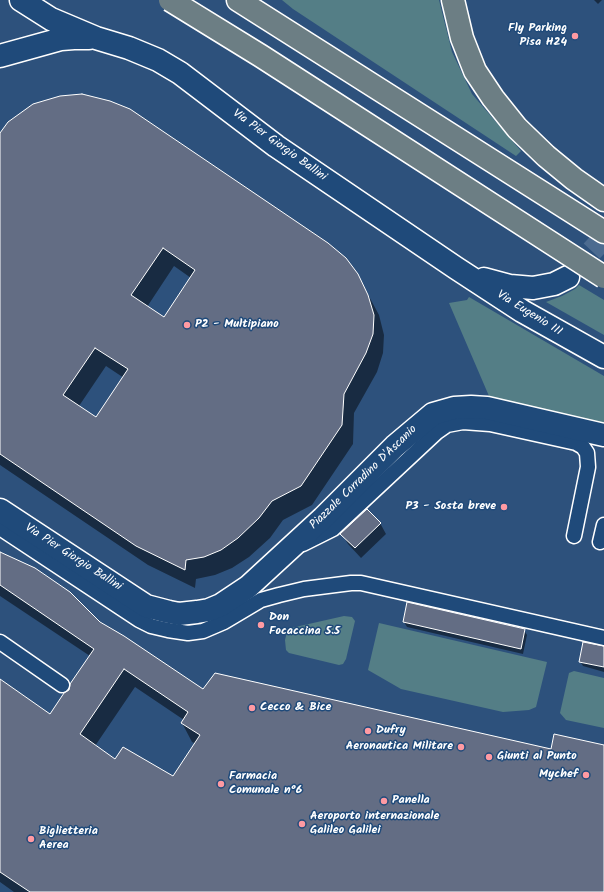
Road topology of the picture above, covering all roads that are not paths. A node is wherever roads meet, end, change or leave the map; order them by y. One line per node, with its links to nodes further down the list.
1 (21, 0): 5 (street, Via Pier Giorgio Ballini)
2 (170, 0): 11 (highway, bridge)
3 (238, 0): 8 (highway)
4 (453, 0): 7 (highway)
5 (96, 38): 6 (street, Via Pier Giorgio Ballini); 9 (street, Via Pier Giorgio Ballini)
6 (0, 56)
7 (604, 200)
8 (604, 232)
9 (461, 271): 10 (street); 12 (street, Via Eugenio III)
10 (568, 277)
11 (604, 277)
12 (604, 357)
13 (604, 435): 19 (street, Piazzale Corradino D'Ascanio)
14 (0, 510): 20 (street, Via Pier Giorgio Ballini)
15 (604, 525): 18 (lane)
16 (0, 528): 20 (lane, Via Pier Giorgio Ballini)
17 (574, 536): 19 (lane)
18 (600, 542)
19 (286, 552): 20 (street, Piazzale Corradino D'Ascanio)
20 (142, 613): 21 (lane)
21 (604, 638)
22 (0, 642): 23 (lane)
23 (62, 685)

